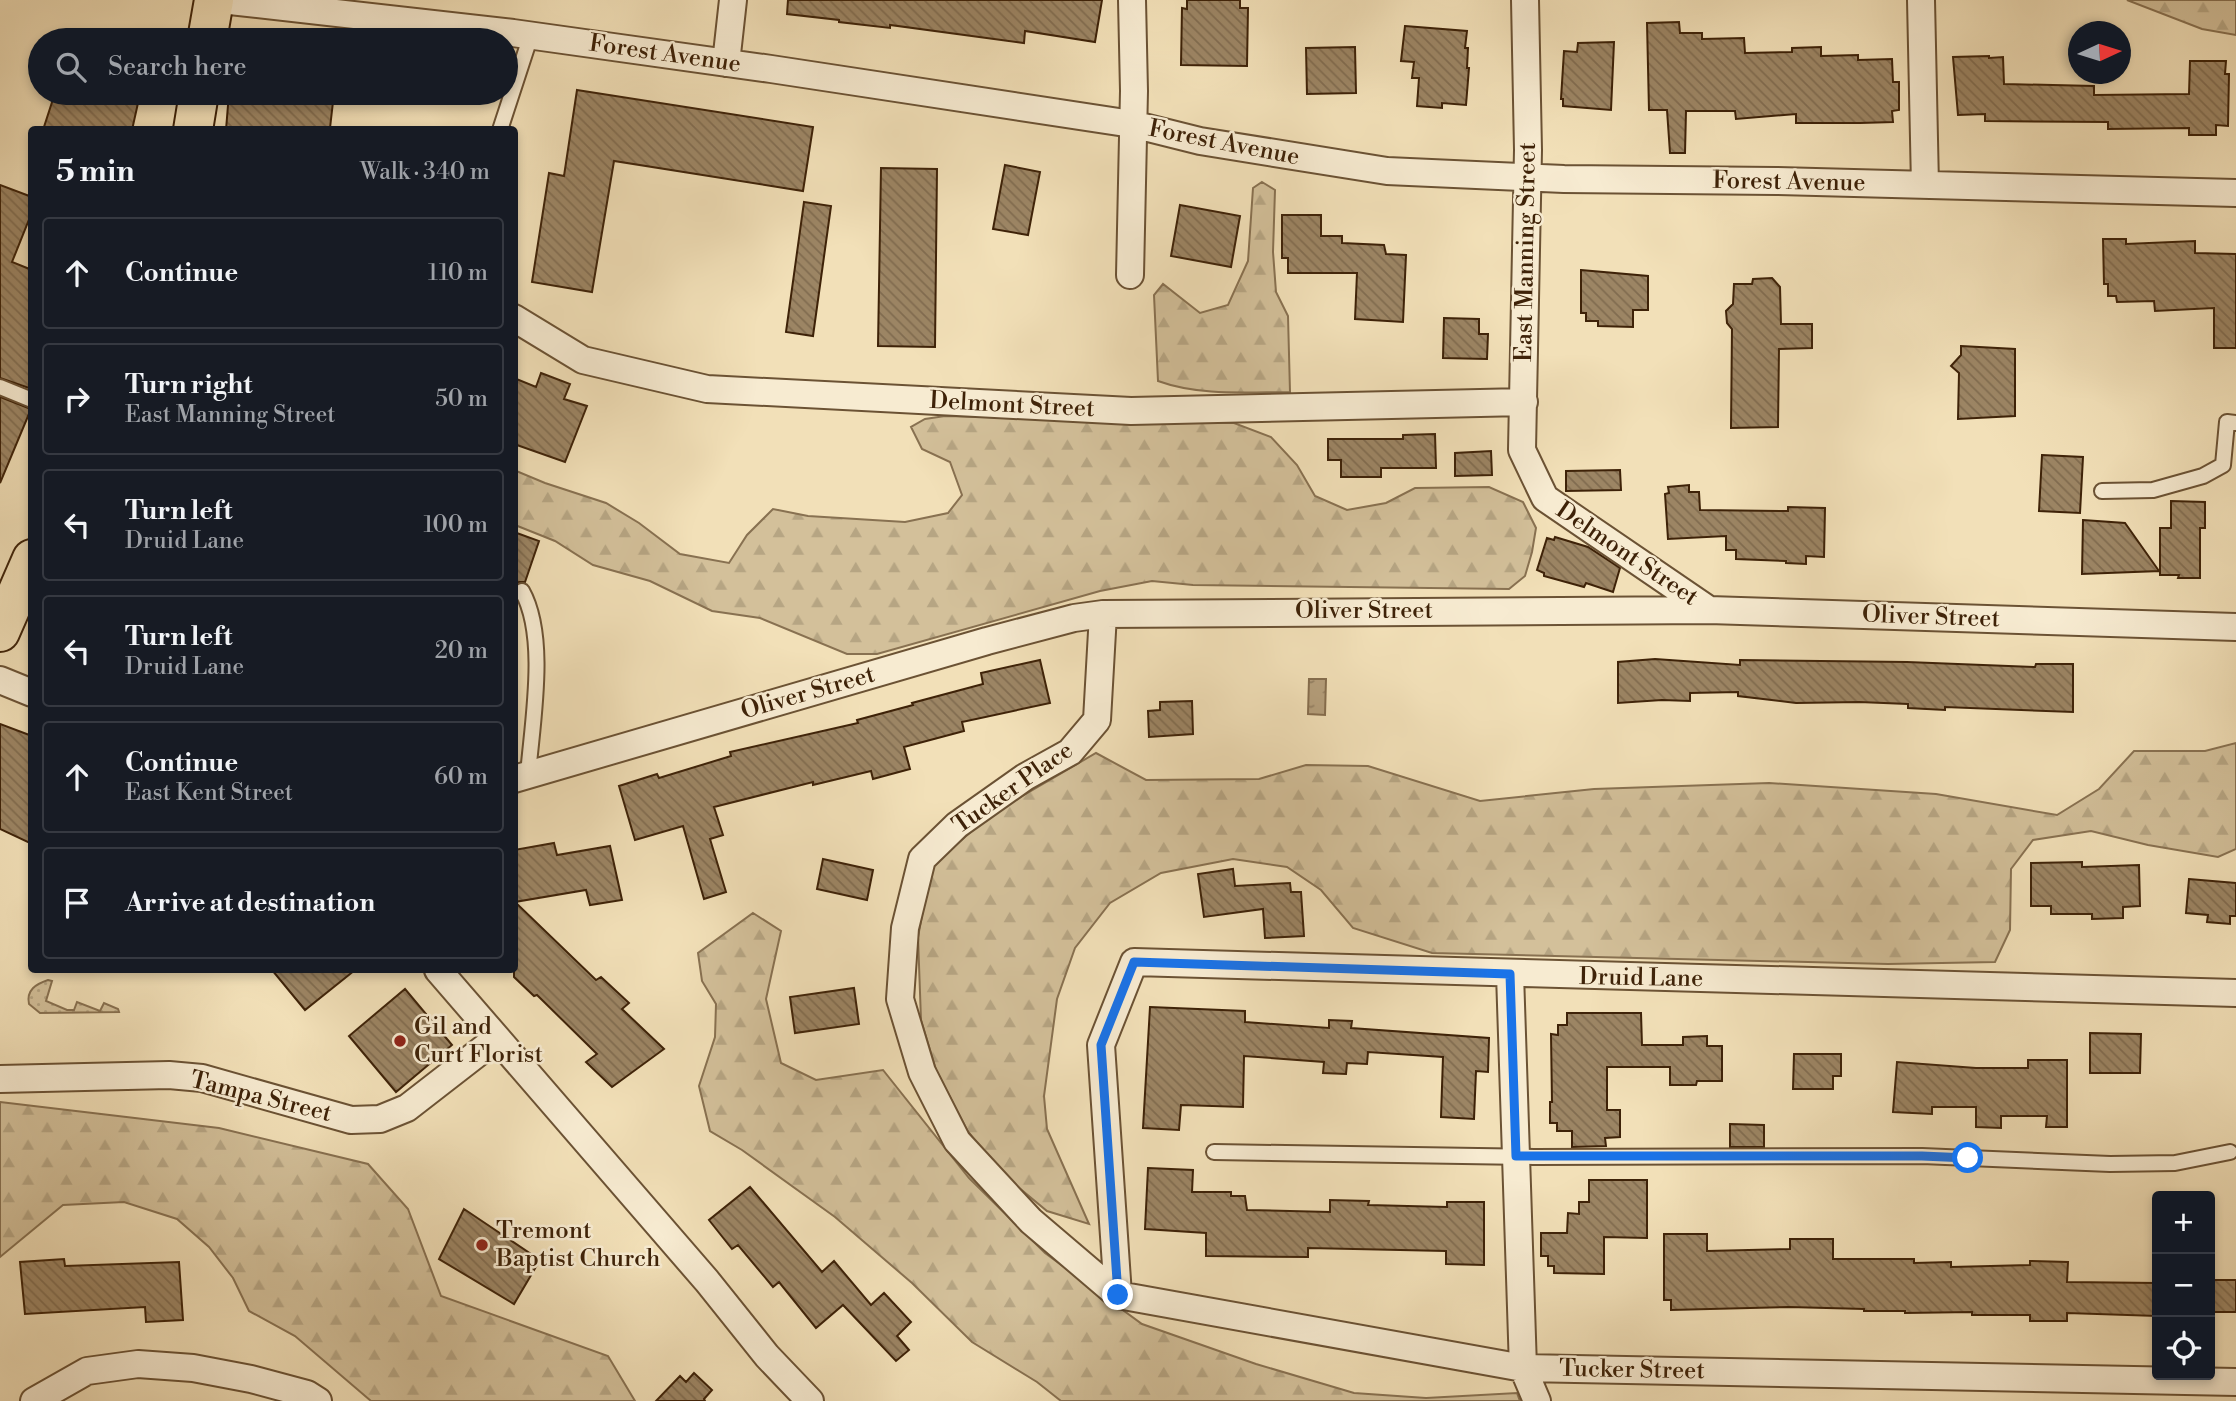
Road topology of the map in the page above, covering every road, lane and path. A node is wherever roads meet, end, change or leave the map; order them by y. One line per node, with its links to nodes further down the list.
1 (214, 0): 7 (main road)
2 (220, 0): 8 (street, Forest Avenue)
3 (733, 0): 11 (street)
4 (1132, 0): 15 (street)
5 (1525, 0): 18 (street, East Manning Street)
6 (1921, 0): 19 (street)
7 (209, 28)
8 (469, 28)
9 (518, 34): 10 (street, Forest Avenue)
10 (531, 35): 11 (street, Forest Avenue); 12 (lane)
11 (726, 62): 15 (street, Forest Avenue)
12 (518, 75)
13 (197, 105): 16 (main road)
14 (508, 105): 17 (lane)
15 (1132, 124): 18 (street, Forest Avenue); 21 (street)
16 (194, 126)
17 (501, 126)
18 (1527, 177): 19 (street, Forest Avenue); 25 (street, East Manning Street)
19 (1924, 185): 20 (street, Forest Avenue)
20 (2236, 193)
21 (1130, 275)
22 (518, 320): 25 (street, Delmont Street)
23 (0, 387): 24 (lane)
24 (28, 398)
25 (1524, 402): 28 (street, East Manning Street)
26 (2236, 423): 27 (lane)
27 (2102, 491)
28 (1545, 498): 31 (street, Delmont Street)
29 (28, 568): 34 (main road)
30 (522, 591): 37 (lane)
31 (1709, 610): 32 (street, Oliver Street); 33 (street, Oliver Street)
32 (1103, 614): 37 (street, Oliver Street); 46 (street, Tucker Place)
33 (2236, 627)
34 (0, 632)
35 (0, 680): 36 (street)
36 (28, 691)
37 (521, 777)
38 (441, 973): 41 (street)
39 (1510, 974): 40 (street, Druid Lane); 45 (street); 46 (street, Druid Lane)
40 (2236, 993)
41 (496, 1039): 42 (street, Tampa Street); 52 (street)
42 (0, 1079)
43 (1214, 1152): 45 (lane)
44 (2230, 1152): 45 (lane)
45 (1516, 1156): 47 (street)
46 (1118, 1295): 47 (street, Tucker Street)
47 (1523, 1368): 48 (street, Tucker Street); 53 (street)
48 (2225, 1389)
49 (249, 1390): 50 (street); 51 (street)
50 (34, 1401)
51 (318, 1401)
52 (810, 1401)
53 (1536, 1401)

